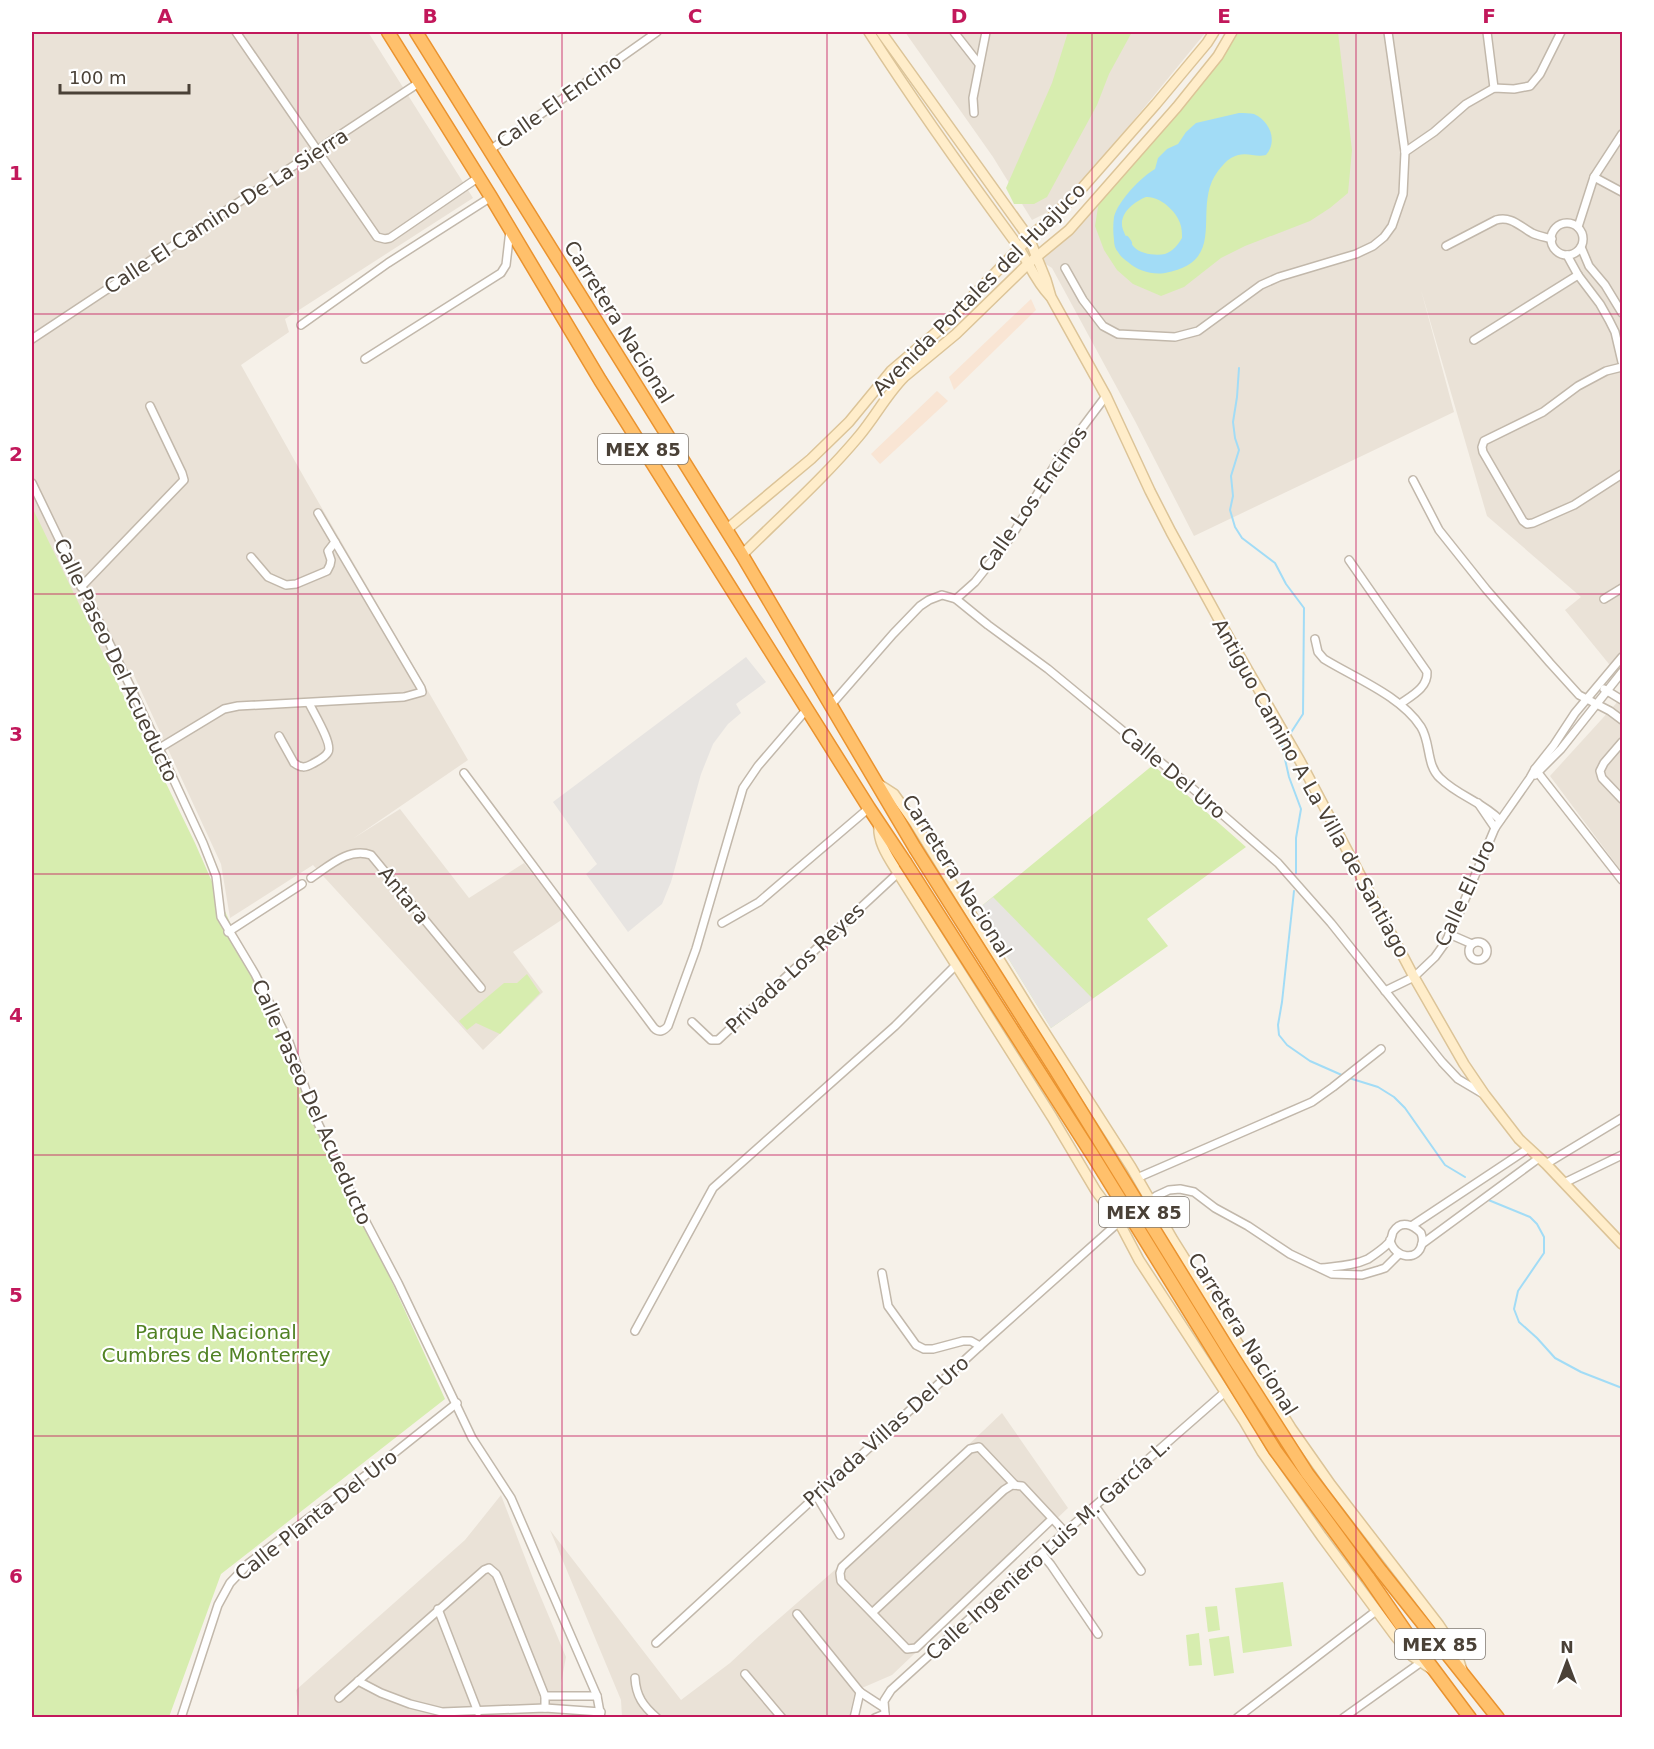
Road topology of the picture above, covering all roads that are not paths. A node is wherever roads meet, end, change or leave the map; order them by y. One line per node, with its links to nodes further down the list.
1 (236, 32): 19 (street)
2 (388, 32): 15 (highway, Carretera Nacional / MEX 85)
3 (416, 32): 20 (highway, Carretera Nacional / MEX 85)
4 (657, 32): 20 (street, Calle El Encino)
5 (868, 32): 34 (street, Antiguo Camino A La Villa de Santiago)
6 (881, 32): 30 (street, Antiguo Camino A La Villa de Santiago)
7 (954, 32): 14 (street)
8 (986, 32): 14 (street)
9 (1214, 32): 26 (street, Avenida Portales del Huajuco)
10 (1232, 32): 27 (street, Avenida Portales del Huajuco)
11 (1388, 32): 21 (street)
12 (1487, 32): 16 (street)
13 (1561, 32): 16 (street)
14 (979, 64): 17 (street)
15 (420, 82): 19 (street, Calle El Camino De La Sierra); 22 (highway, Carretera Nacional / MEX 85)
16 (1494, 88): 21 (street)
17 (974, 113)
18 (1623, 134): 23 (street)
19 (318, 150): 22 (street); 41 (street, Calle El Camino De La Sierra)
20 (490, 150): 54 (highway, Carretera Nacional / MEX 85)
21 (1405, 152): 37 (street)
22 (478, 177): 25 (highway, Carretera Nacional / MEX 85)
23 (1594, 177): 24 (street); 28 (street)
24 (1623, 192)
25 (491, 197): 29 (highway, Carretera Nacional / MEX 85); 40 (street)
26 (1070, 200): 27 (street); 30 (street, Avenida Portales del Huajuco)
27 (1083, 213): 36 (street, Avenida Portales del Huajuco)
28 (1578, 227): 31 (street); 33 (street)
29 (510, 230): 43 (street); 74 (highway, Carretera Nacional / MEX 85)
30 (1029, 238): 34 (street, Avenida Portales del Huajuco); 36 (street, Antiguo Camino A La Villa de Santiago)
31 (1552, 239): 32 (street); 35 (street)
32 (1446, 246)
33 (1581, 247): 35 (street); 39 (street)
34 (1019, 248): 36 (street, Antiguo Camino A La Villa de Santiago); 48 (street, Avenida Portales del Huajuco)
35 (1567, 255): 38 (street)
36 (1033, 260): 46 (street, Antiguo Camino A La Villa de Santiago); 49 (street, Avenida Portales del Huajuco)
37 (1065, 268)
38 (1578, 275): 42 (street); 44 (street)
39 (1623, 313)
40 (301, 325)
41 (32, 339)
42 (1474, 340)
43 (365, 359)
44 (1623, 362)
45 (1623, 367): 50 (street)
46 (1106, 396): 61 (street, Calle Los Encinos); 98 (street, Antiguo Camino A La Villa de Santiago)
47 (150, 406): 59 (street)
48 (811, 459): 49 (street); 54 (street, Avenida Portales del Huajuco)
49 (823, 474): 56 (street, Avenida Portales del Huajuco)
50 (1623, 474)
51 (1413, 480): 68 (street)
52 (32, 483): 59 (street, Calle Paseo Del Acueducto)
53 (318, 513): 55 (street)
54 (726, 530): 56 (highway, Carretera Nacional / MEX 85)
55 (335, 542): 57 (street); 70 (street)
56 (742, 555): 73 (highway, Carretera Nacional / MEX 85)
57 (251, 557)
58 (1349, 560): 71 (street)
59 (81, 586): 79 (street, Calle Paseo Del Acueducto)
60 (1623, 588): 62 (street)
61 (956, 598): 73 (street); 100 (street, Calle Del Uro)
62 (1604, 599)
63 (1315, 639): 71 (street)
64 (1623, 657): 66 (street, Calle El Uro)
65 (1623, 672): 67 (street, Calle El Uro)
66 (1598, 686): 67 (street); 68 (street, Calle El Uro)
67 (1607, 691): 69 (street); 72 (street, Calle El Uro)
68 (1586, 699): 72 (street); 80 (street, Calle El Uro)
69 (1622, 700): 75 (street)
70 (309, 703): 77 (street); 79 (street)
71 (1400, 704): 84 (street)
72 (1596, 704): 75 (street); 80 (street, Calle El Uro)
73 (831, 705): 82 (highway, Carretera Nacional / MEX 85)
74 (807, 709): 81 (street); 85 (highway, Carretera Nacional / MEX 85)
75 (1611, 711): 76 (street)
76 (1623, 720)
77 (279, 736)
78 (1623, 742): 83 (street)
79 (158, 748): 94 (street, Calle Paseo Del Acueducto)
80 (1536, 771): 86 (street, Calle El Uro); 91 (street)
81 (464, 773)
82 (876, 782): 108 (street, MEX 85); 143 (highway, Carretera Nacional / MEX 85, bridge)
83 (1623, 799)
84 (1478, 803): 86 (street); 88 (street)
85 (869, 808): 87 (highway, Carretera Nacional / MEX 85); 93 (street)
86 (1500, 820): 88 (street, Calle El Uro)
87 (879, 823): 89 (street, MEX 85); 142 (highway, Carretera Nacional / MEX 85, bridge)
88 (1495, 828): 95 (street, Calle El Uro)
89 (898, 873): 97 (street, MEX 85); 101 (street, Privada Los Reyes)
90 (311, 878): 99 (street, Antara)
91 (1623, 880)
92 (302, 884): 94 (street)
93 (722, 923)
94 (228, 932): 126 (street, Calle Paseo Del Acueducto)
95 (1449, 934): 96 (street); 98 (street, Calle El Uro)
96 (1472, 944)
97 (956, 966): 111 (street, MEX 85); 123 (street)
98 (1414, 977): 100 (street, Calle El Uro); 103 (street, Antiguo Camino A La Villa de Santiago)
99 (481, 988)
100 (1385, 991): 103 (street, Calle Del Uro)
101 (692, 1022)
102 (1380, 1049): 109 (street)
103 (1485, 1095): 105 (street, Antiguo Camino A La Villa de Santiago)
104 (1623, 1118): 107 (street)
105 (1529, 1148): 107 (street, Antiguo Camino A La Villa de Santiago); 114 (street)
106 (1623, 1155): 110 (street)
107 (1543, 1161): 110 (street, Antiguo Camino A La Villa de Santiago); 117 (street)
108 (1131, 1167): 109 (street, MEX 85); 111 (street, MEX 85)
109 (1137, 1178): 112 (street, MEX 85)
110 (1564, 1183): 118 (street, Antiguo Camino A La Villa de Santiago)
111 (1096, 1191): 113 (street, MEX 85)
112 (1151, 1200): 113 (street, MEX 85); 115 (street, MEX 85); 121 (street)
113 (1119, 1222): 120 (street, MEX 85); 124 (street, Privada Villas Del Uro)
114 (1413, 1225): 116 (street); 117 (street)
115 (1173, 1240): 120 (street, MEX 85); 143 (street, MEX 85)
116 (1390, 1240): 119 (street); 121 (street)
117 (1422, 1244): 119 (street)
118 (1623, 1244)
119 (1399, 1254): 121 (street)
120 (1139, 1260): 125 (street, MEX 85)
121 (1320, 1268)
122 (882, 1273): 124 (street)
123 (635, 1331)
124 (980, 1346): 128 (street, Privada Villas Del Uro)
125 (1225, 1392): 129 (street, Calle Ingeniero Luis M. García L.); 136 (street, MEX 85)
126 (457, 1403): 149 (street, Calle Paseo Del Acueducto); 156 (street, Calle Planta Del Uro)
127 (1015, 1485): 130 (street); 137 (street); 137 (street)
128 (816, 1495): 132 (street); 140 (street, Privada Villas Del Uro)
129 (1095, 1506): 131 (street, Calle Ingeniero Luis M. García L.); 134 (street)
130 (1052, 1520): 131 (street); 137 (street)
131 (1065, 1532): 133 (street, Calle Ingeniero Luis M. García L.)
132 (840, 1535)
133 (1042, 1554): 139 (street); 153 (street, Calle Ingeniero Luis M. García L.)
134 (1141, 1571)
135 (438, 1609): 146 (street); 148 (street); 152 (street)
136 (1376, 1611): 141 (street, MEX 85); 160 (street)
137 (873, 1612)
138 (797, 1614): 147 (street)
139 (1098, 1634)
140 (656, 1643)
141 (1420, 1663): 142 (street, MEX 85); 161 (street)
142 (1436, 1672): 162 (highway, Carretera Nacional / MEX 85)
143 (1463, 1672): 163 (highway, Carretera Nacional / MEX 85)
144 (745, 1674): 158 (street)
145 (634, 1678): 157 (street)
146 (358, 1681): 150 (street); 152 (street)
147 (860, 1692): 153 (street); 155 (street)
148 (545, 1696): 149 (street); 151 (street)
149 (597, 1696): 154 (street, Calle Paseo Del Acueducto)
150 (339, 1698)
151 (545, 1708): 152 (street); 154 (street)
152 (478, 1712)
153 (885, 1713): 159 (street)
154 (601, 1715)
155 (856, 1716)
156 (182, 1718)
157 (657, 1718)
158 (782, 1718)
159 (875, 1718)
160 (1237, 1718)
161 (1343, 1718)
162 (1470, 1718)
163 (1498, 1718)

